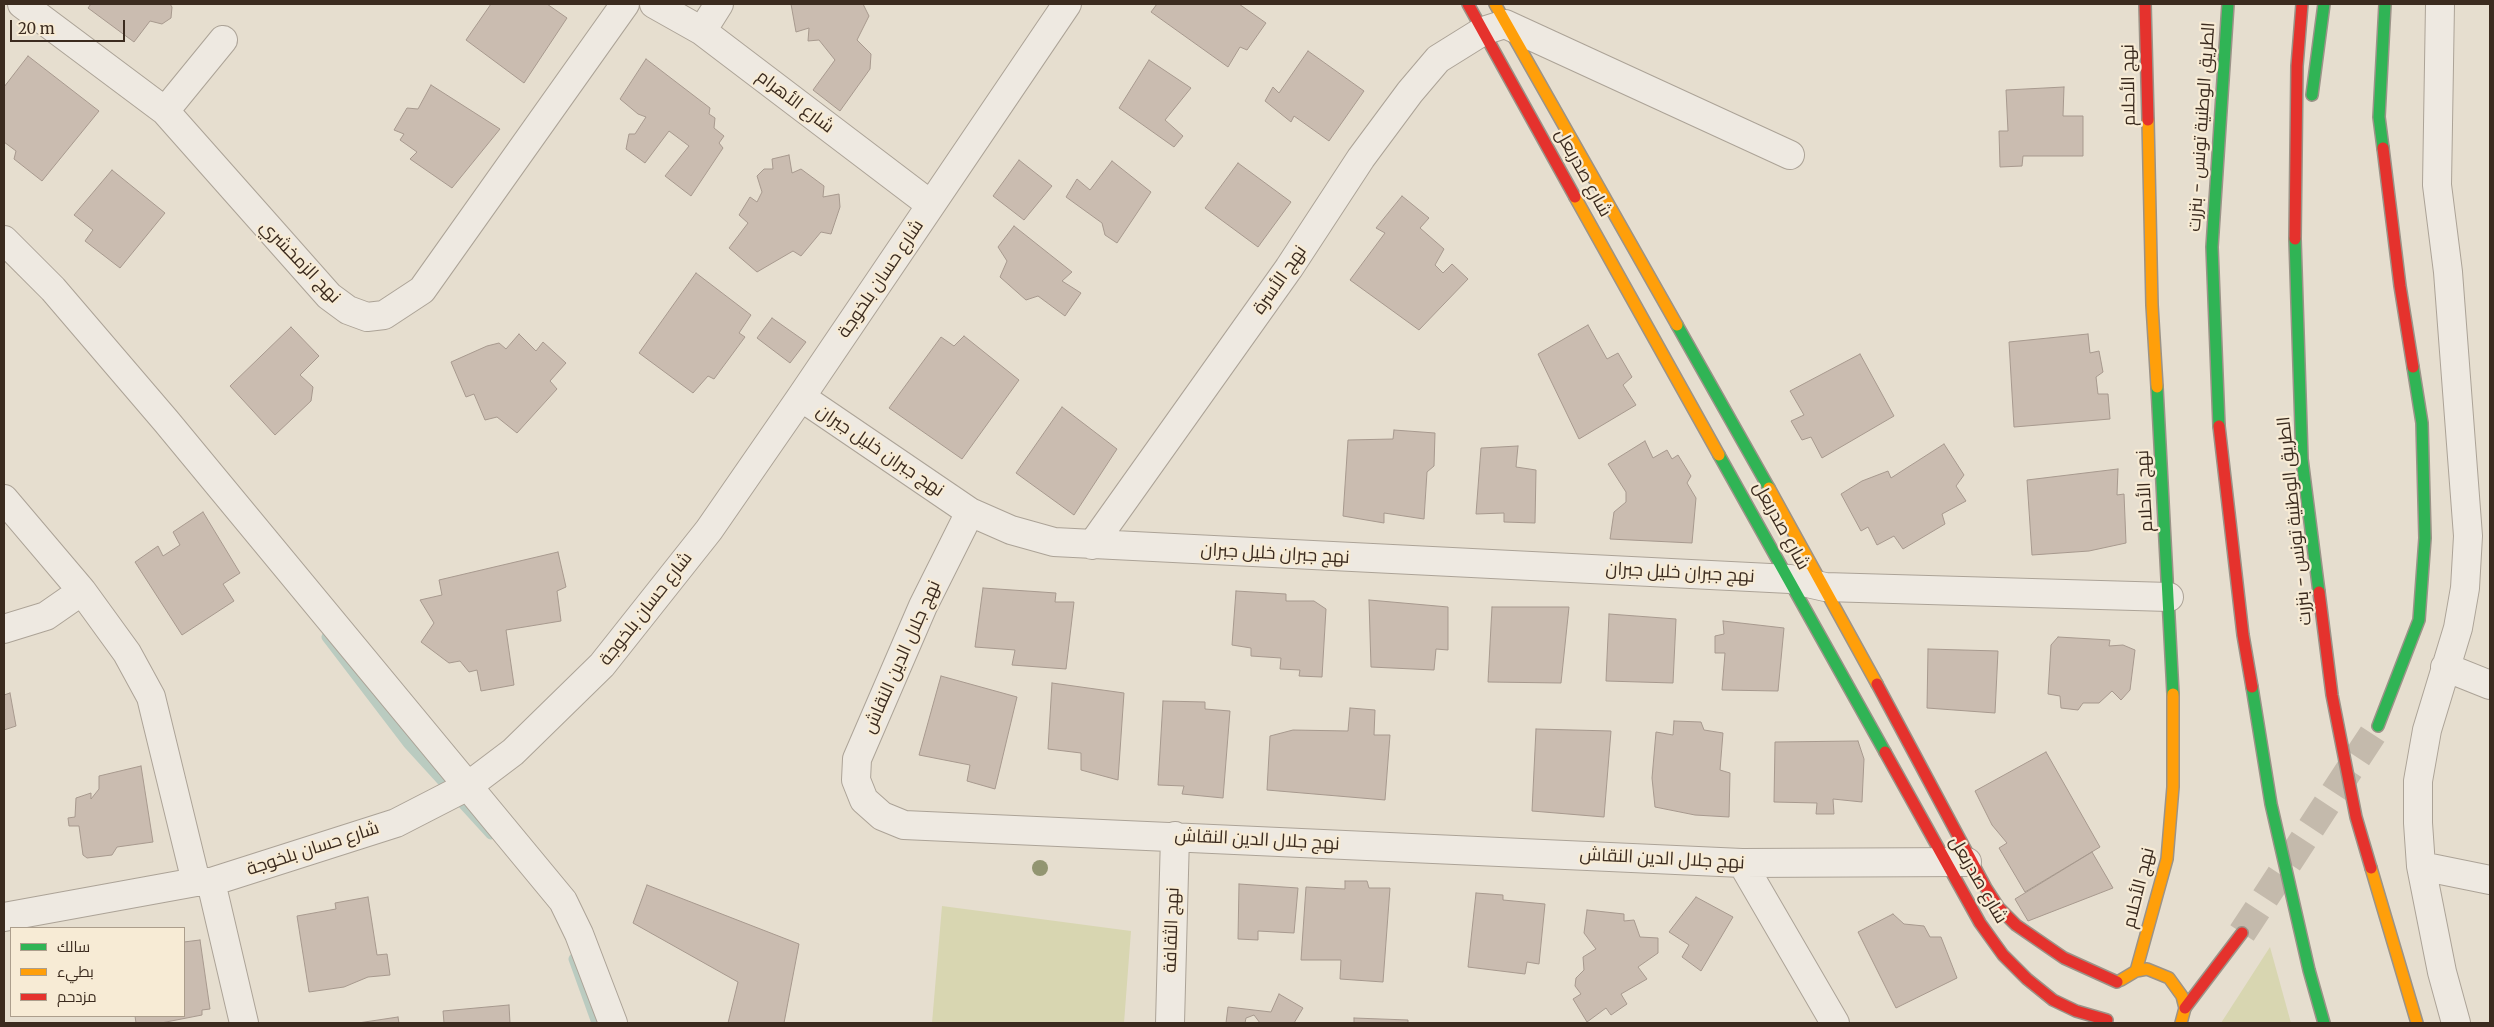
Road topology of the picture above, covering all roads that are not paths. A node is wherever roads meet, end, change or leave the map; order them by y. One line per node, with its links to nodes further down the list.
1 (22, 4): 17 (street, نهج الزمخشري)
2 (625, 4): 17 (street, نهج الزمخشري)
3 (654, 4): 14 (street, شارع الأهرام)
4 (719, 4): 14 (street)
5 (1067, 4): 20 (street, شارع حسان بلخوجة)
6 (1468, 4): 13 (main road, شارع صدربعل)
7 (2145, 4): 30 (main road, نهج الأحلام)
8 (2228, 4): 55 (main road, الطريق الوطنية تونس - بنزرت)
9 (2302, 4): 21 (main road, الطريق الوطنية تونس - بنزرت)
10 (2324, 4): 16 (main road)
11 (2385, 4): 34 (main road)
12 (2440, 4): 32 (street)
13 (1494, 20): 19 (street); 26 (street, نهج الأسرة); 27 (main road, شارع صدربعل); 28 (main road, شارع صدربعل)
14 (702, 31): 20 (street, شارع الأهرام)
15 (223, 40): 17 (street)
16 (2310, 110)
17 (165, 112)
18 (2308, 129): 21 (main road)
19 (1790, 155)
20 (931, 205): 23 (street, شارع حسان بلخوجة)
21 (2295, 235): 56 (main road, الطريق الوطنية تونس - بنزرت)
22 (4, 240): 35 (street)
23 (801, 397): 25 (street, نهج جبران خليل جبران); 35 (street, شارع حسان بلخوجة)
24 (4, 499): 29 (street)
25 (970, 512): 26 (street, نهج جبران خليل جبران); 36 (street, نهج جلال الدين النقاش)
26 (1092, 545): 27 (street, نهج جبران خليل جبران)
27 (1790, 579): 28 (street, نهج جبران خليل جبران); 38 (main road, شارع صدربعل)
28 (1825, 587): 30 (street, نهج جبران خليل جبران); 38 (main road, شارع صدربعل)
29 (82, 591): 31 (street); 41 (street)
30 (2169, 597): 44 (main road, نهج الأحلام)
31 (4, 629)
32 (2445, 667): 33 (street); 39 (street)
33 (2490, 685)
34 (2378, 726)
35 (468, 786): 41 (street, شارع حسان بلخوجة); 51 (street)
36 (1175, 836): 37 (street, نهج جلال الدين النقاش); 52 (street, نهج الثقافة)
37 (1742, 863): 38 (street, نهج جلال الدين النقاش); 53 (street)
38 (1960, 863): 45 (main road, شارع صدربعل); 49 (main road, شارع صدربعل)
39 (2421, 866): 40 (street); 57 (street)
40 (2490, 880)
41 (203, 882): 42 (street, شارع حسان بلخوجة); 50 (street)
42 (4, 918)
43 (2242, 933): 48 (main road)
44 (2136, 971): 45 (main road); 48 (main road)
45 (2117, 982): 46 (main road)
46 (2109, 993)
47 (2106, 1007): 49 (main road)
48 (2184, 1008): 54 (main road)
49 (2108, 1022)
50 (244, 1023)
51 (613, 1023)
52 (1170, 1023)
53 (1835, 1023)
54 (2181, 1023)
55 (2324, 1023)
56 (2417, 1023)
57 (2456, 1023)

